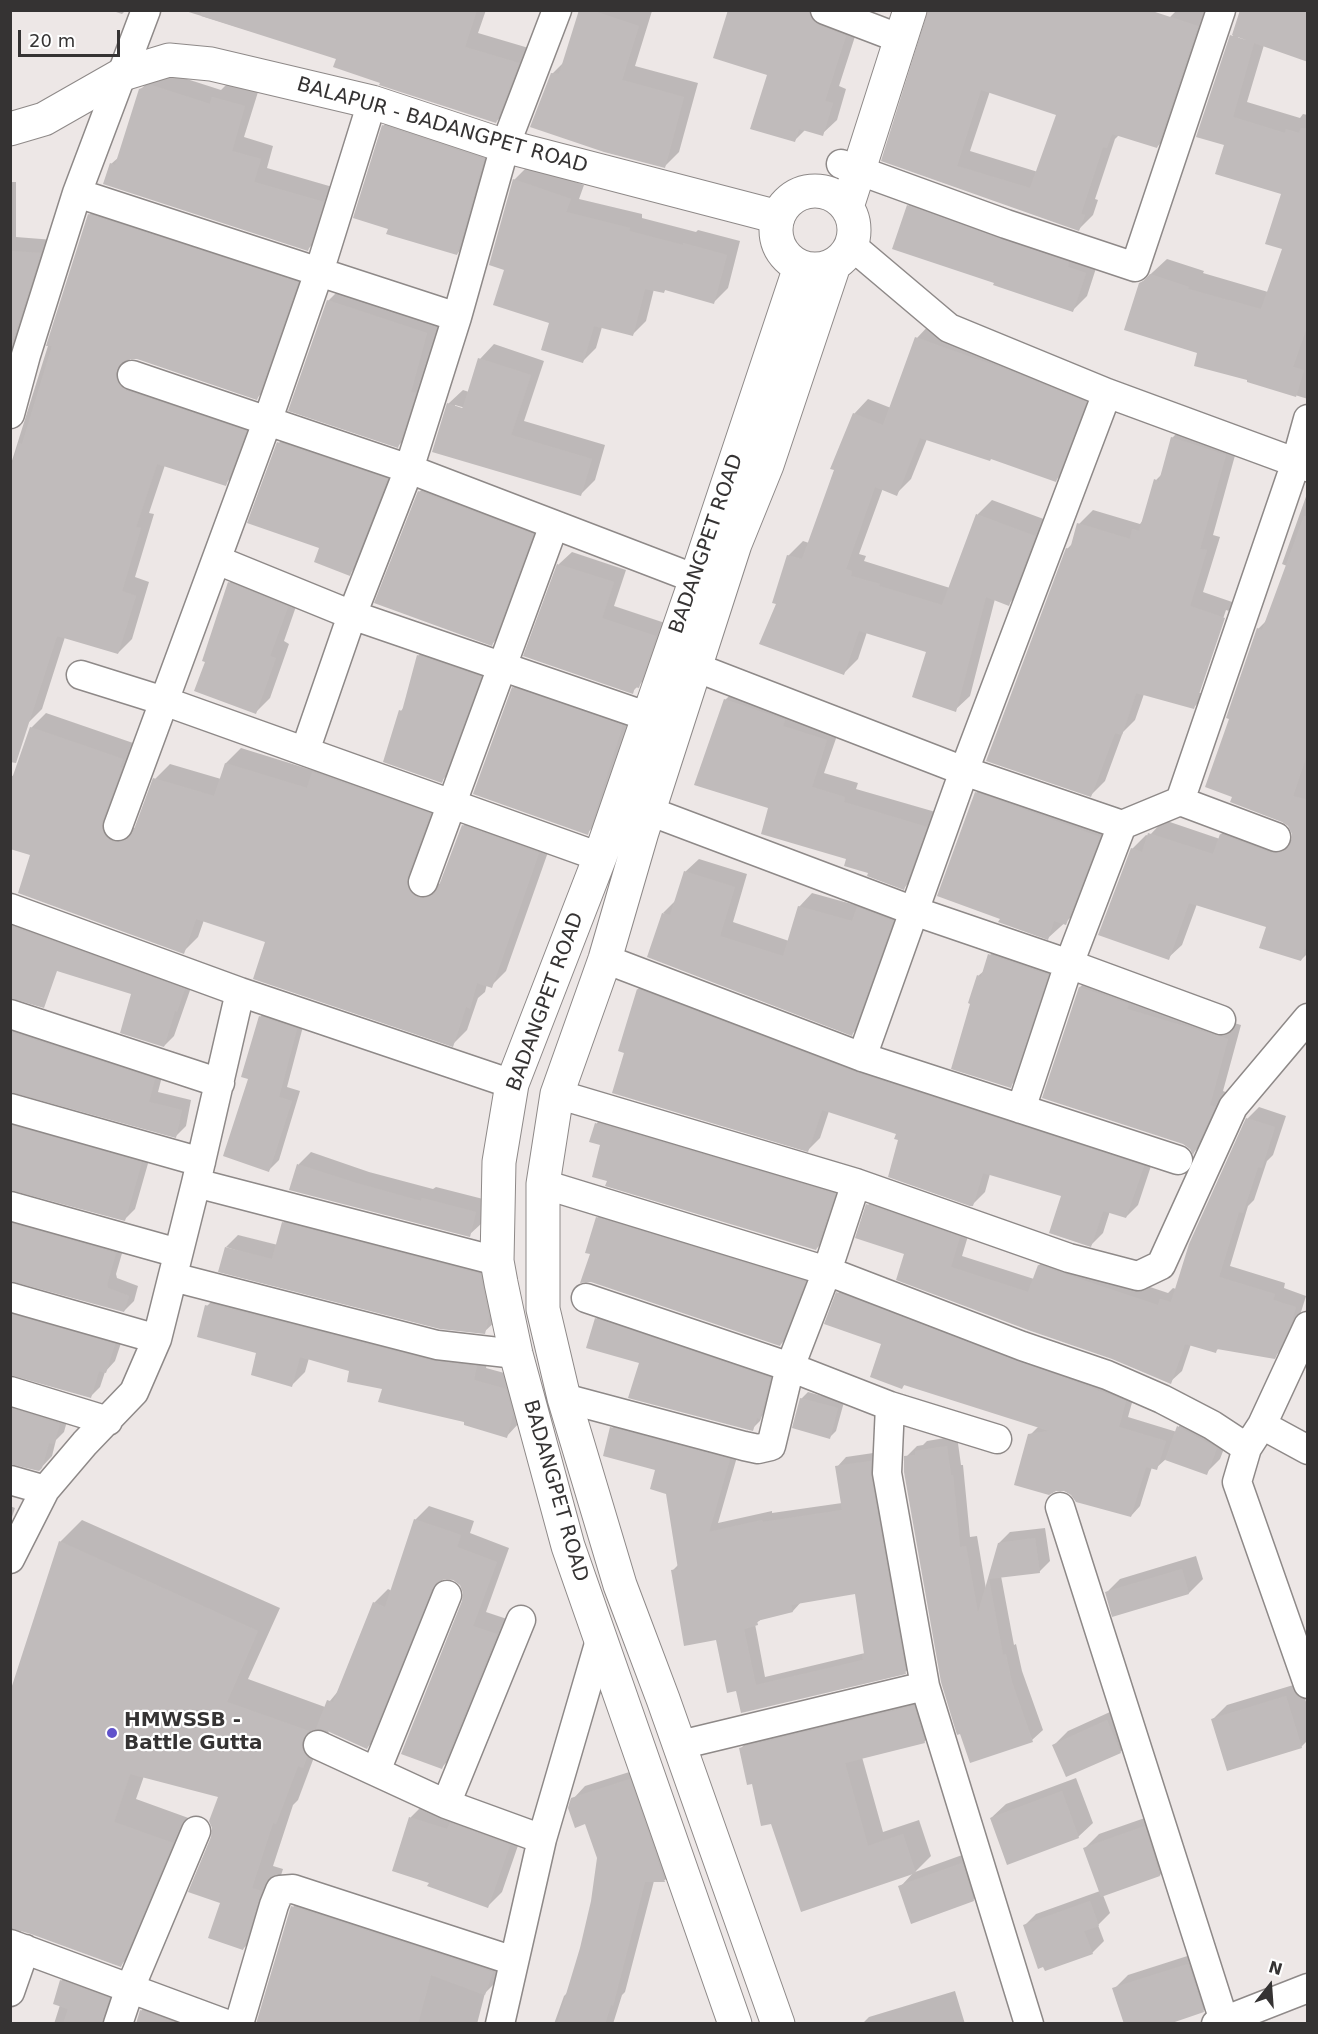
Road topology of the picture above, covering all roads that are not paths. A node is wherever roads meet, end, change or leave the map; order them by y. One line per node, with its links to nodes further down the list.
1 (146, 10): 6 (street)
2 (556, 10): 9 (street)
3 (825, 10): 5 (street)
4 (1221, 10): 10 (street)
5 (897, 23): 10 (main road)
6 (123, 74): 7 (main road, BALAPUR - BADANGPET ROAD); 8 (main road, BALAPUR - BADANGPET ROAD); 11 (street)
7 (372, 102): 9 (main road, BALAPUR - BADANGPET ROAD); 16 (street)
8 (10, 129)
9 (505, 146): 13 (main road, BALAPUR - BADANGPET ROAD); 17 (street)
10 (850, 167): 12 (main road)
11 (77, 193): 16 (street); 20 (street)
12 (839, 200): 13 (main road); 14 (main road, BADANGPET ROAD)
13 (778, 217): 15 (main road)
14 (843, 256): 15 (main road); 19 (street); 29 (main road, BADANGPET ROAD)
15 (800, 267): 27 (main road, BADANGPET ROAD)
16 (319, 273): 17 (street); 22 (street)
17 (457, 317): 24 (street)
18 (132, 375): 22 (street)
19 (1107, 393): 23 (street); 35 (street)
20 (10, 414)
21 (1308, 419): 23 (street)
22 (267, 422): 24 (street); 26 (street)
23 (1302, 465): 36 (street)
24 (409, 469): 25 (street); 28 (street)
25 (554, 525): 27 (street); 30 (street)
26 (216, 560): 28 (street); 32 (street)
27 (696, 579): 33 (main road, BADANGPET ROAD)
28 (352, 615): 30 (street); 34 (street)
29 (695, 667): 35 (street); 38 (main road, BADANGPET ROAD)
30 (502, 668): 33 (street); 37 (street)
31 (81, 675): 32 (street)
32 (164, 701): 34 (street); 40 (street)
33 (649, 717): 42 (main road, BADANGPET ROAD)
34 (304, 751): 37 (street)
35 (964, 771): 39 (street); 45 (street)
36 (1180, 801): 39 (street); 41 (street)
37 (451, 805): 42 (street); 43 (street)
38 (649, 811): 45 (street); 46 (main road, BADANGPET ROAD)
39 (1122, 825): 47 (street)
40 (118, 826)
41 (1276, 837)
42 (600, 857): 54 (main road, BADANGPET ROAD)
43 (423, 882)
44 (10, 908): 48 (street)
45 (914, 911): 47 (street); 52 (street)
46 (605, 959): 52 (street); 55 (main road, BADANGPET ROAD)
47 (1069, 964): 51 (street); 57 (street)
48 (240, 992): 53 (street); 54 (street)
49 (10, 1014): 53 (street)
50 (1308, 1018): 60 (street)
51 (1221, 1020)
52 (862, 1057): 57 (street)
53 (220, 1083): 59 (street)
54 (512, 1084): 63 (main road, BADANGPET ROAD)
55 (557, 1094): 60 (street); 61 (main road, BADANGPET ROAD)
56 (10, 1108): 59 (street)
57 (1021, 1109): 58 (street)
58 (1178, 1160)
59 (199, 1173): 63 (street); 64 (street)
60 (856, 1183): 65 (street)
61 (543, 1184): 65 (street); 73 (main road, BADANGPET ROAD)
62 (10, 1206): 64 (street)
63 (497, 1261): 70 (main road, BADANGPET ROAD)
64 (176, 1265): 69 (street); 70 (street)
65 (827, 1271): 71 (street); 78 (street)
66 (10, 1297): 69 (street)
67 (586, 1298): 71 (street)
68 (1308, 1326): 76 (street)
69 (157, 1339): 75 (street)
70 (516, 1354): 86 (main road, BADANGPET ROAD)
71 (790, 1367): 73 (street); 74 (street)
72 (10, 1390): 75 (street)
73 (564, 1398): 90 (main road, BADANGPET ROAD)
74 (890, 1406): 77 (street); 88 (street)
75 (108, 1421): 81 (street)
76 (1262, 1425): 78 (street); 79 (street)
77 (997, 1439)
78 (1247, 1448): 87 (street)
79 (1308, 1450)
80 (10, 1480): 81 (street)
81 (45, 1490): 83 (street)
82 (1060, 1507): 100 (street)
83 (10, 1559)
84 (447, 1595): 91 (street)
85 (521, 1620): 92 (street)
86 (601, 1637): 94 (street); 105 (main road, BADANGPET ROAD)
87 (1308, 1684)
88 (925, 1686): 90 (street); 107 (street)
89 (318, 1744): 91 (street)
90 (680, 1745): 106 (main road, BADANGPET ROAD)
91 (376, 1771): 92 (street)
92 (446, 1804): 94 (street)
93 (196, 1831): 97 (street)
94 (542, 1839): 96 (street)
95 (18, 1946): 97 (street); 99 (street)
96 (514, 1961): 103 (street); 104 (street)
97 (130, 1988): 101 (street); 102 (street)
98 (1308, 1988): 100 (street)
99 (10, 1992)
100 (1221, 2023)
101 (118, 2024)
102 (226, 2024)
103 (239, 2024)
104 (500, 2024)
105 (735, 2024)
106 (778, 2024)
107 (1029, 2024)

